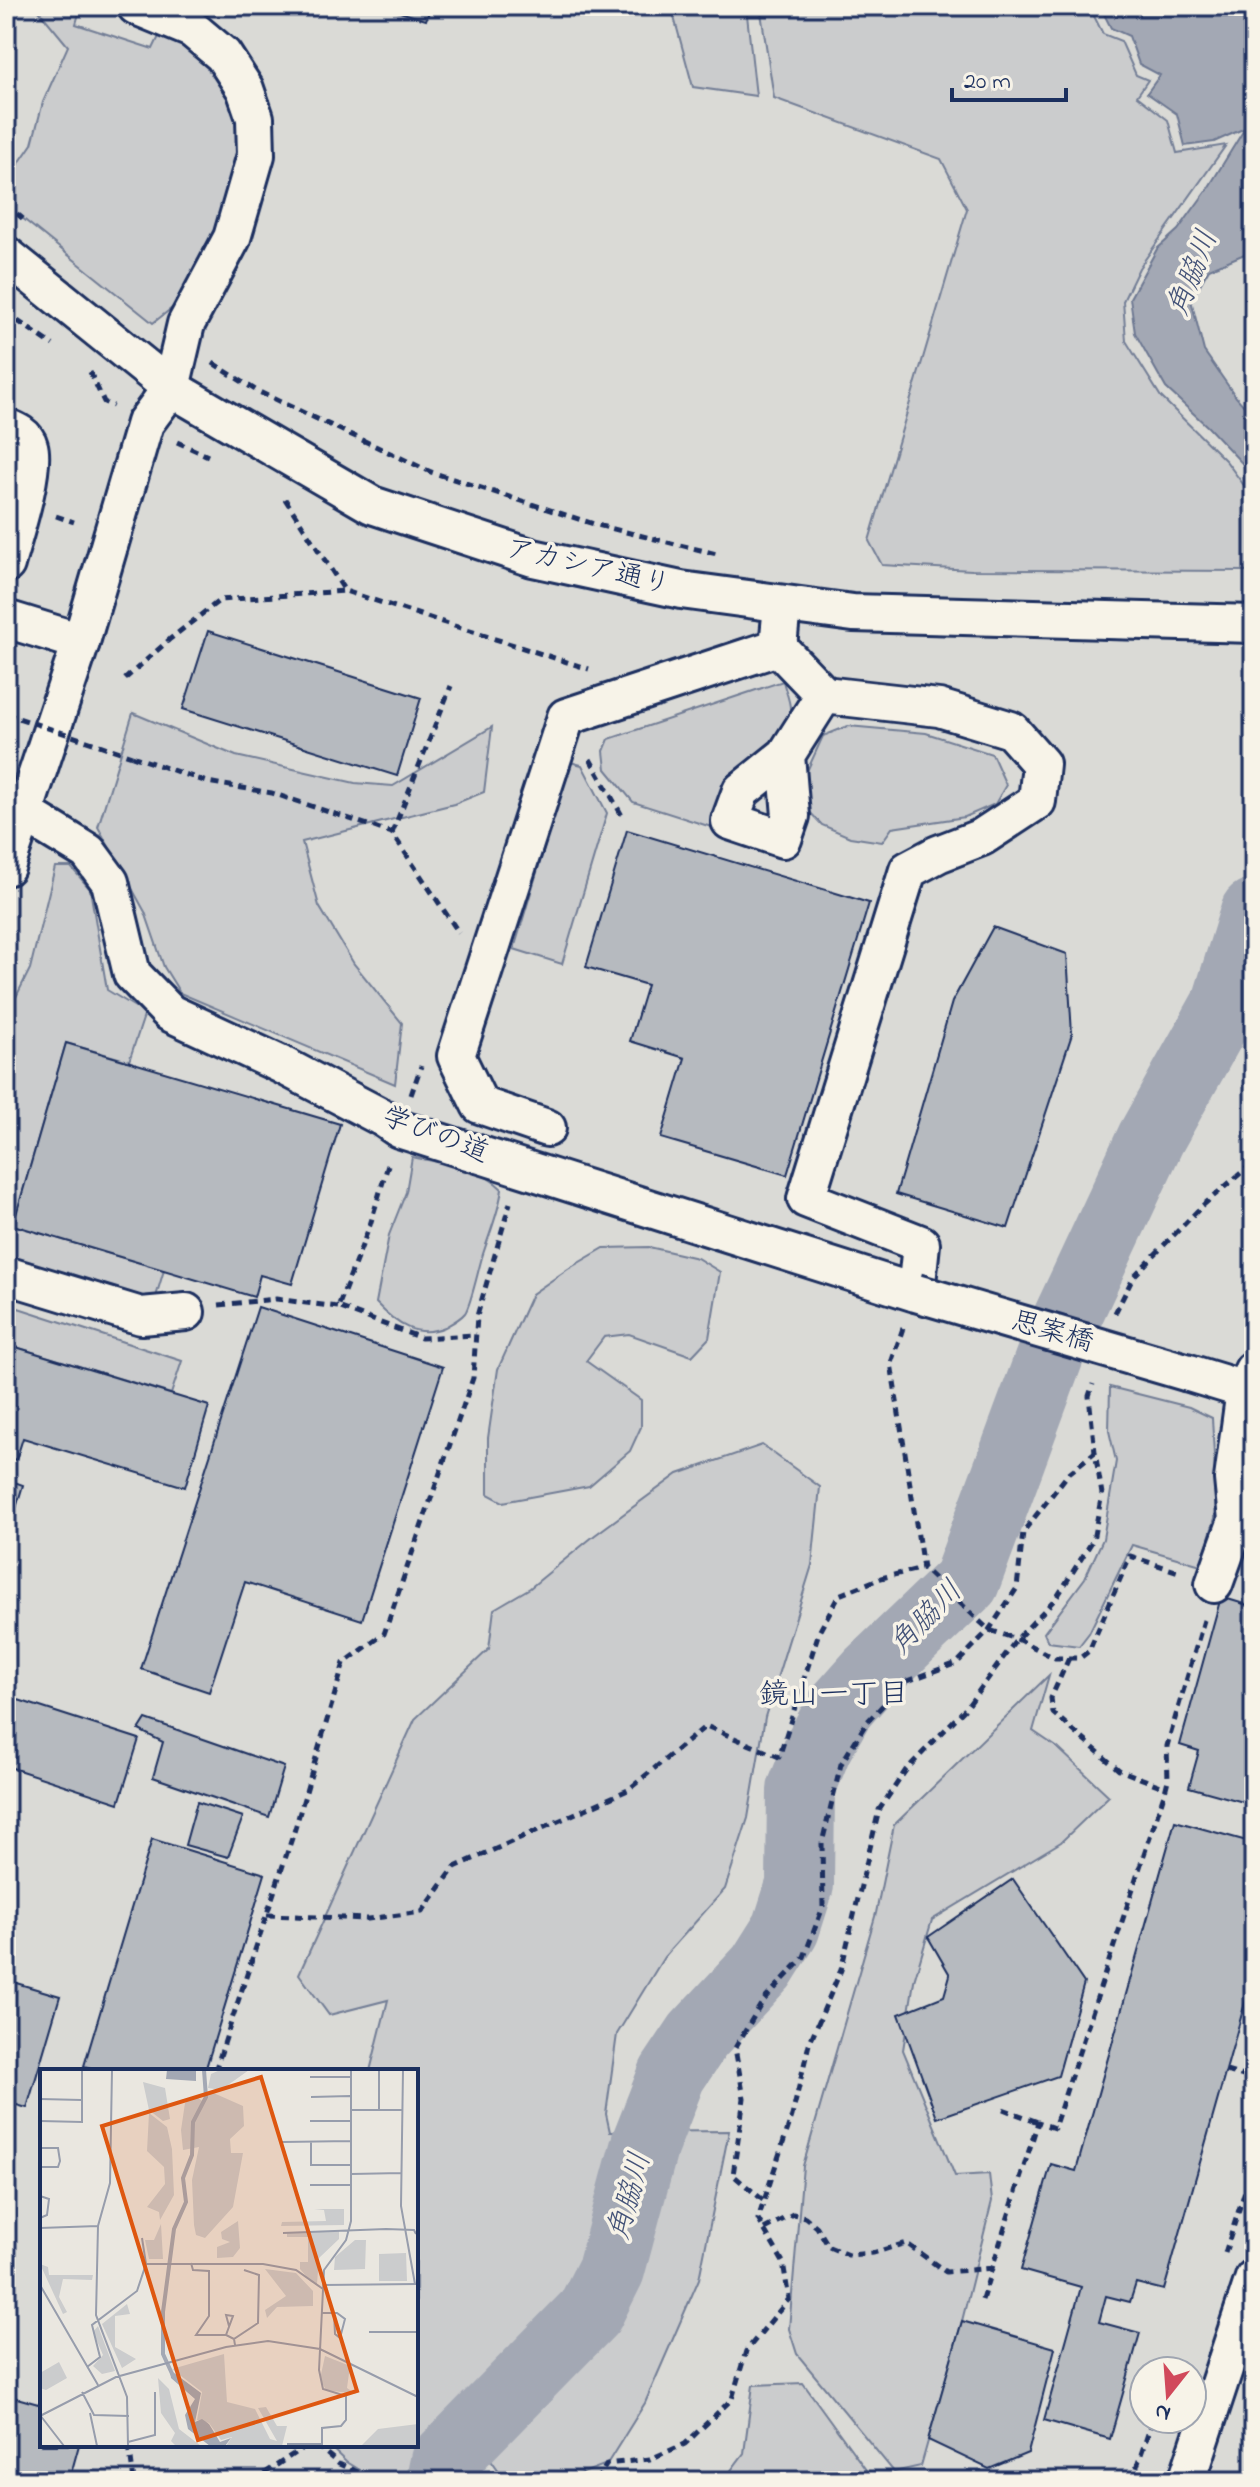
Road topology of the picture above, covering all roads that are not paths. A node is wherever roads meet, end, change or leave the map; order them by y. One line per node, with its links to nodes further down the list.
1 (136, 6): 3 (street)
2 (6, 255): 3 (street, アカシア通り)
3 (171, 388): 6 (street, アカシア通り); 9 (street)
4 (6, 427): 5 (street)
5 (6, 564)
6 (782, 605): 8 (street, アカシア通り); 10 (street)
7 (6, 619): 9 (street)
8 (1254, 624)
9 (81, 642): 13 (street)
10 (778, 647): 11 (street); 15 (street)
11 (824, 695): 12 (street); 17 (street)
12 (786, 755)
13 (24, 813): 14 (street); 17 (street, 学びの道)
14 (8, 854)
15 (547, 1128)
16 (6, 1275): 18 (street)
17 (916, 1293): 19 (street, 思案橋, bridge)
18 (186, 1312)
19 (1249, 1379): 20 (street)
20 (1214, 1584)
21 (1254, 2278): 22 (street)
22 (1187, 2481)

